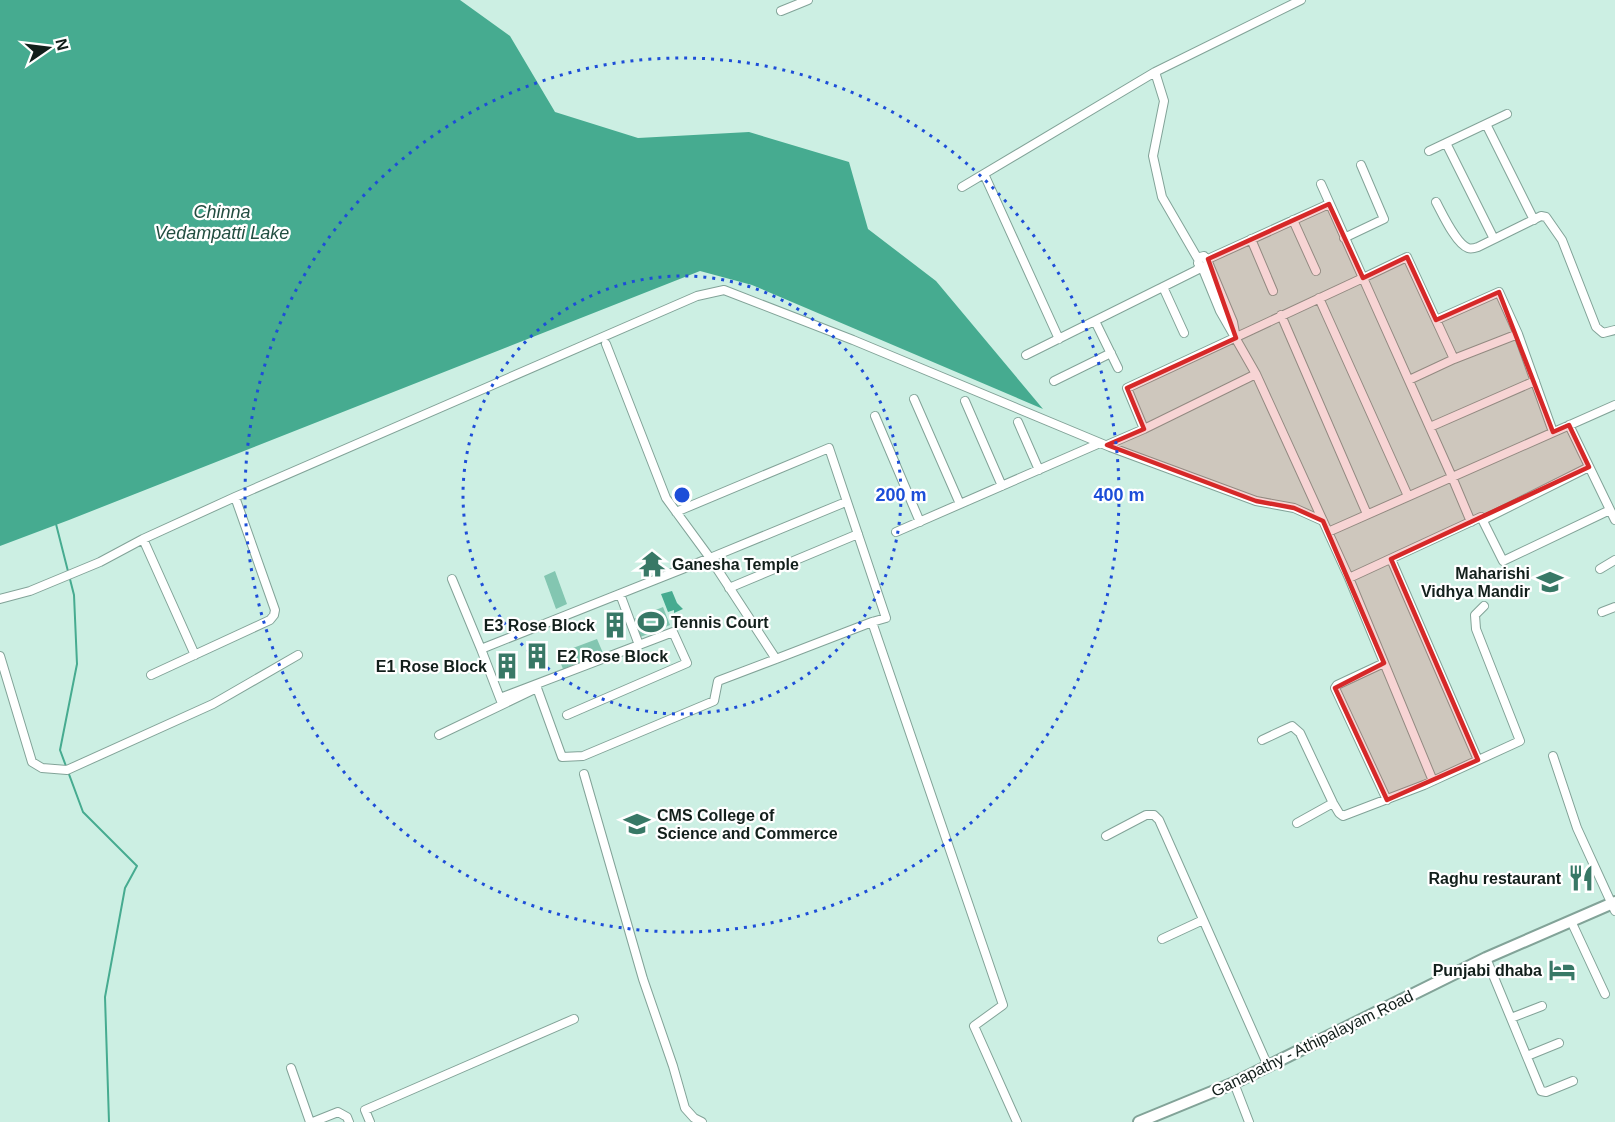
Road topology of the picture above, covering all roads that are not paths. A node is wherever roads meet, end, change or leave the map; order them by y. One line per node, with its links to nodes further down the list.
1 (808, 0): 3 (street)
2 (1301, 0): 4 (street)
3 (781, 11)
4 (1155, 72): 10 (street); 20 (street)
5 (1507, 114): 6 (street)
6 (1486, 124): 7 (street); 16 (street)
7 (1446, 143): 8 (street); 18 (street)
8 (1429, 151)
9 (1361, 165): 17 (street)
10 (984, 174): 12 (street); 33 (street)
11 (1321, 184): 14 (street)
12 (962, 187)
13 (1436, 202): 18 (street)
14 (1329, 204): 15 (street); 17 (street)
15 (1293, 220): 19 (street); 21 (street)
16 (1534, 220): 18 (street); 29 (street)
17 (1344, 238): 22 (street)
18 (1494, 239)
19 (1251, 240): 20 (street); 24 (street)
20 (1203, 262): 23 (street); 32 (street)
21 (1316, 271)
22 (1363, 278): 25 (street); 27 (street); 40 (street)
23 (1163, 287): 28 (street); 30 (street)
24 (1273, 291)
25 (1319, 298): 26 (street); 57 (street)
26 (1281, 315): 32 (street); 63 (street)
27 (1436, 320): 31 (street); 37 (street)
28 (1095, 321): 33 (street); 35 (street)
29 (1615, 330)
30 (1184, 333)
31 (1518, 334): 37 (street); 42 (street)
32 (1236, 338): 39 (street); 50 (street)
33 (1059, 339): 36 (street)
34 (606, 344): 62 (street)
35 (1111, 353): 38 (street); 41 (street)
36 (1026, 355)
37 (1454, 360): 40 (street)
38 (1118, 368)
39 (1256, 374): 50 (street); 64 (street)
40 (1409, 380): 49 (street)
41 (1054, 381)
42 (1534, 381): 49 (street); 51 (street)
43 (914, 399): 60 (street)
44 (965, 401): 56 (street)
45 (1615, 405): 48 (street)
46 (875, 417): 67 (street)
47 (1018, 422): 54 (street)
48 (1569, 425): 51 (street); 53 (street)
49 (1430, 427): 55 (street)
50 (1144, 429): 52 (street)
51 (1553, 432): 55 (street)
52 (1104, 444): 54 (street); 58 (street); 64 (street)
53 (1589, 467): 61 (street); 65 (street)
54 (1039, 470): 56 (street)
55 (1452, 477): 57 (street); 68 (street)
56 (1002, 486): 60 (street)
57 (1408, 496): 63 (street)
58 (234, 498): 72 (street); 88 (street)
59 (841, 504): 73 (street)
60 (960, 504): 67 (street)
61 (1610, 510): 65 (street); 66 (street)
62 (676, 512): 71 (street); 73 (street)
63 (1367, 514): 70 (street)
64 (1323, 520): 70 (street)
65 (1483, 520): 68 (street)
66 (1615, 520)
67 (920, 522): 69 (street)
68 (1471, 522): 74 (street)
69 (896, 532)
70 (1328, 532): 77 (street)
71 (858, 534): 79 (street); 85 (street)
72 (143, 539): 81 (street); 88 (street)
73 (710, 558): 79 (street); 80 (street)
74 (1391, 559): 77 (street); 99 (street)
75 (1615, 560): 76 (street)
76 (1600, 569)
77 (1349, 578): 92 (street)
78 (452, 579): 87 (street)
79 (729, 588): 91 (street)
80 (620, 594): 86 (street); 87 (street)
81 (0, 599)
82 (1484, 606): 99 (street)
83 (1615, 607): 84 (street)
84 (1602, 612)
85 (873, 622): 91 (street); 125 (street)
86 (639, 645): 94 (street); 95 (street)
87 (481, 649): 94 (street)
88 (195, 654): 93 (street)
89 (298, 655): 90 (street)
90 (0, 656)
91 (776, 659): 94 (street)
92 (1384, 663): 101 (street); 102 (street)
93 (151, 675)
94 (501, 701): 96 (street)
95 (567, 715)
96 (439, 735)
97 (1262, 740): 103 (street)
98 (1553, 756): 106 (street)
99 (1478, 760): 101 (street)
100 (584, 774): 124 (street)
101 (1433, 780): 102 (street)
102 (1387, 800): 103 (street)
103 (1333, 803): 104 (street)
104 (1297, 823)
105 (1106, 836): 107 (street)
106 (1614, 906): 108 (main road, Ganapathy - Athipalayam Road)
107 (1203, 920): 109 (street); 117 (street)
108 (1571, 921): 110 (main road, Ganapathy - Athipalayam Road); 111 (street)
109 (1162, 939)
110 (1486, 958): 114 (street); 117 (main road, Ganapathy - Athipalayam Road)
111 (1605, 993)
112 (1542, 1006): 114 (street)
113 (574, 1018): 123 (street)
114 (1511, 1018): 116 (street)
115 (1558, 1043): 116 (street)
116 (1527, 1056): 119 (street)
117 (1268, 1066): 120 (main road, Ganapathy - Athipalayam Road)
118 (291, 1068): 121 (street)
119 (1573, 1081)
120 (1234, 1083): 126 (main road, Ganapathy - Athipalayam Road); 127 (street)
121 (312, 1122): 122 (street)
122 (349, 1122)
123 (370, 1122)
124 (702, 1122)
125 (1017, 1122)
126 (1138, 1122)
127 (1250, 1122)

